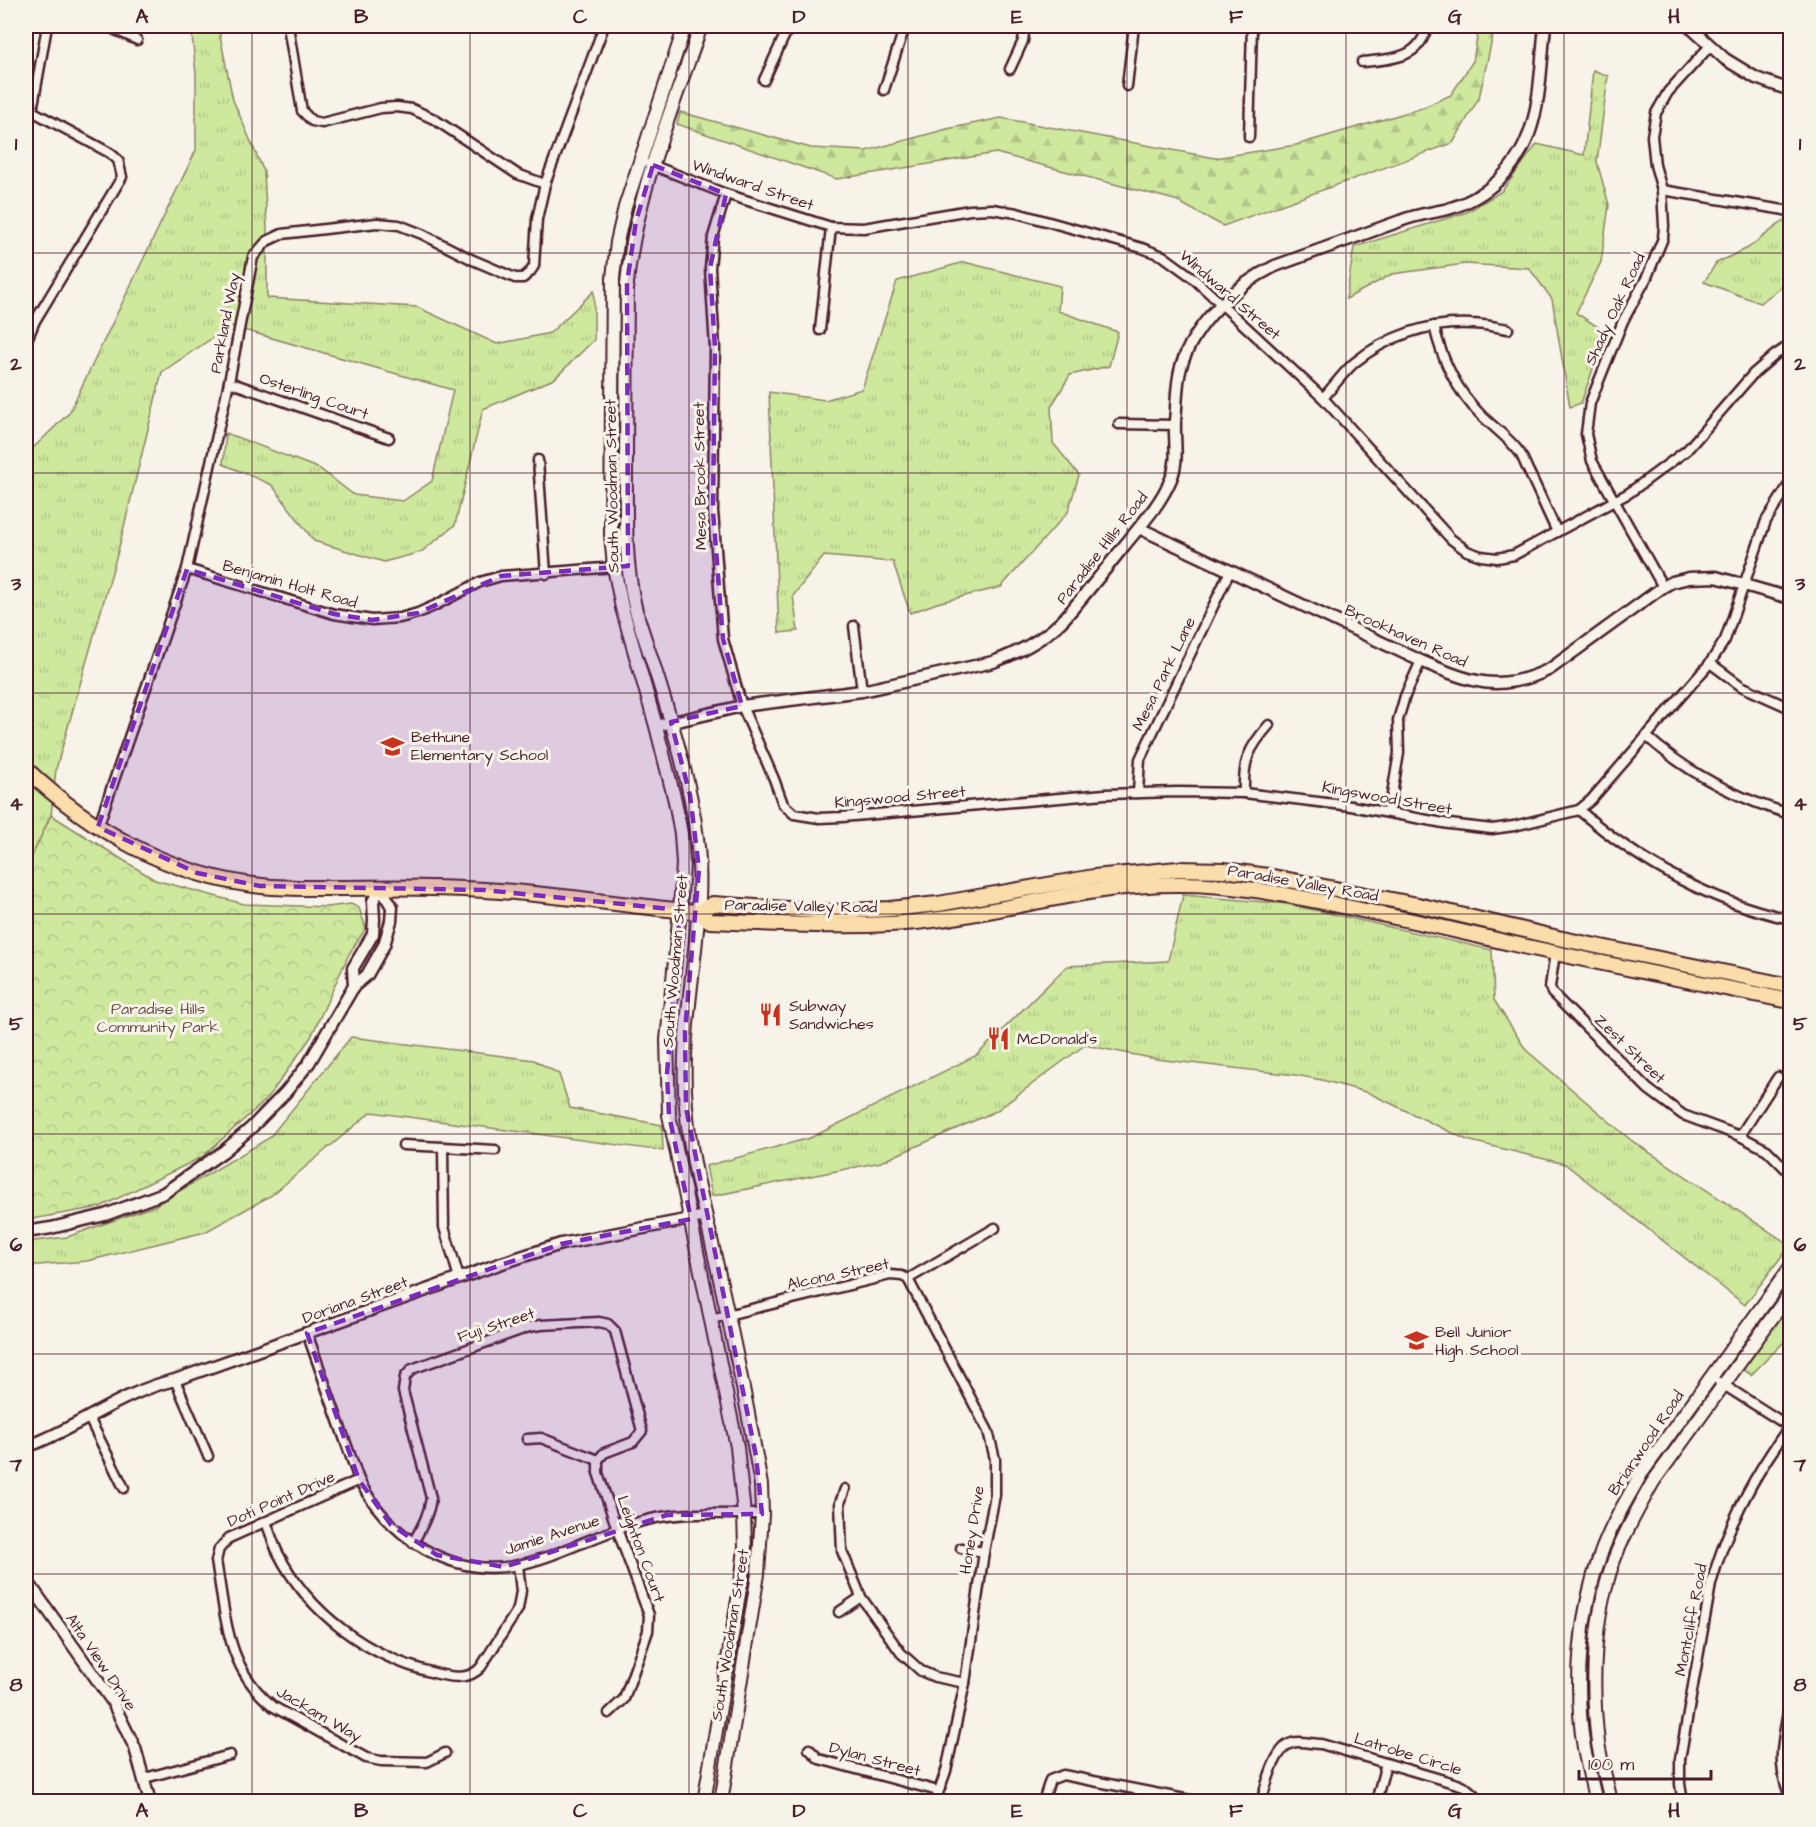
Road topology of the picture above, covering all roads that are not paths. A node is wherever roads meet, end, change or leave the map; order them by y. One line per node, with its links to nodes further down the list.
1 (47, 26): 23 (street)
2 (107, 26): 15 (street)
3 (288, 26): 28 (street)
4 (604, 26): 28 (street, Parkland Way)
5 (685, 26): 26 (main road, South Woodman Street)
6 (701, 26): 27 (main road, South Woodman Street)
7 (789, 26): 19 (street)
8 (905, 26): 21 (street)
9 (1026, 26): 18 (street)
10 (1134, 26): 20 (street)
11 (1252, 26): 25 (street)
12 (1427, 26): 17 (street)
13 (1545, 26): 33 (street, Paradise Hills Road)
14 (1689, 26): 16 (street)
15 (137, 40)
16 (1710, 46): 22 (street); 29 (street, Shady Oak Road)
17 (1362, 62)
18 (1010, 69)
19 (764, 80)
20 (1127, 86)
21 (884, 90)
22 (1791, 90)
23 (32, 111): 24 (street); 37 (street)
24 (26, 125)
25 (1249, 137)
26 (640, 160): 27 (street, Windward Street); 50 (main road, South Woodman Street)
27 (653, 165): 30 (street, Windward Street); 49 (main road, South Woodman Street)
28 (545, 184): 39 (street, Parkland Way)
29 (1662, 190): 31 (street); 46 (street, Shady Oak Road)
30 (726, 194): 32 (street, Windward Street); 61 (street, Mesa Brook Street)
31 (1791, 211)
32 (831, 226): 33 (street, Windward Street); 36 (street)
33 (1222, 305): 40 (street, Windward Street); 42 (street, Paradise Hills Road)
34 (1434, 326): 35 (street); 40 (street); 48 (street)
35 (1508, 329)
36 (820, 330)
37 (26, 342)
38 (1791, 345): 46 (street, Windward Street)
39 (229, 382): 43 (street, Osterling Court); 51 (street, Parkland Way)
40 (1323, 398): 48 (street, Windward Street)
41 (1119, 424): 42 (street)
42 (1175, 425): 47 (street, Paradise Hills Road)
43 (389, 438)
44 (537, 460): 53 (street)
45 (1791, 483): 54 (street)
46 (1614, 501): 48 (street, Windward Street); 55 (street, Shady Oak Road)
47 (1139, 528): 52 (street, Brookhaven Road); 60 (street, Paradise Hills Road)
48 (1557, 532)
49 (628, 566): 50 (street, Benjamin Holt Road); 63 (main road, South Woodman Street)
50 (614, 567): 53 (street, Benjamin Holt Road); 65 (main road, South Woodman Street)
51 (187, 569): 53 (street, Benjamin Holt Road); 74 (street, Parkland Way)
52 (1230, 571): 58 (street, Brookhaven Road); 68 (street, Mesa Park Lane)
53 (546, 573)
54 (1744, 584): 55 (street, Brookhaven Road); 56 (street, Brookhaven Road); 59 (street)
55 (1663, 587): 58 (street, Brookhaven Road)
56 (1791, 598)
57 (854, 626): 60 (street)
58 (1421, 661): 71 (street)
59 (1710, 663): 62 (street); 66 (street)
60 (862, 691): 61 (street, Paradise Hills Road)
61 (742, 706): 63 (street, Paradise Hills Road); 72 (street, Mesa Brook Street)
62 (1791, 708)
63 (671, 722): 65 (street, Paradise Hills Road); 77 (main road, South Woodman Street)
64 (1269, 725): 69 (street)
65 (656, 726): 76 (main road, South Woodman Street)
66 (1646, 736): 70 (street); 73 (street)
67 (26, 769): 74 (main road, Paradise Valley Road)
68 (1138, 793): 69 (street, Kingswood Street); 72 (street, Kingswood Street)
69 (1244, 793): 71 (street, Kingswood Street)
70 (1579, 810): 71 (street, Kingswood Street); 78 (street)
71 (1389, 812)
72 (795, 814)
73 (1791, 814)
74 (98, 826): 75 (main road, Paradise Valley Road)
75 (381, 888): 76 (main road, Paradise Valley Road); 80 (street); 80 (street)
76 (680, 910): 77 (main road, Paradise Valley Road); 90 (main road, South Woodman Street)
77 (698, 912): 79 (main road, Paradise Valley Road); 81 (main road, Paradise Valley Road); 89 (main road, South Woodman Street)
78 (1791, 919)
79 (1555, 953): 82 (main road, Paradise Valley Road); 84 (street, Zest Street)
80 (354, 986): 92 (street)
81 (1791, 986)
82 (1791, 1001)
83 (1778, 1077): 84 (street)
84 (1740, 1136): 88 (street, Zest Street)
85 (404, 1145): 86 (street)
86 (443, 1146): 87 (street); 94 (street)
87 (495, 1150)
88 (1791, 1173)
89 (706, 1216): 90 (street, Doriana Street); 97 (main road, South Woodman Street)
90 (691, 1220): 94 (street, Doriana Street); 98 (main road, South Woodman Street)
91 (995, 1228): 95 (street, Alcona Street)
92 (26, 1232)
93 (1791, 1268): 100 (main road, Briarwood Road)
94 (459, 1278): 99 (street, Doriana Street)
95 (908, 1279): 97 (street, Alcona Street); 119 (street, Honey Drive)
96 (1791, 1293): 102 (main road, Briarwood Road)
97 (728, 1315): 98 (street, Alcona Street); 113 (main road, South Woodman Street)
98 (711, 1319): 112 (main road, South Woodman Street)
99 (307, 1333): 101 (street, Doriana Street); 109 (street, Jamie Avenue)
100 (1711, 1377): 102 (street); 120 (main road, Briarwood Road)
101 (175, 1380): 103 (street, Doriana Street); 107 (street)
102 (1724, 1385): 104 (street); 124 (main road, Briarwood Road)
103 (88, 1418): 106 (street, Doriana Street); 110 (street)
104 (1790, 1427): 147 (street, Montcliff Road)
105 (527, 1439): 108 (street)
106 (26, 1447)
107 (208, 1456)
108 (598, 1460): 115 (street, Leighton Court); 116 (street, Fuji Street)
109 (359, 1480): 114 (street, Doti Point Drive); 116 (street, Jamie Avenue)
110 (124, 1488)
111 (845, 1489): 123 (street)
112 (744, 1514): 113 (street, Jamie Avenue); 115 (street, Jamie Avenue); 137 (main road, South Woodman Street)
113 (762, 1514): 138 (main road, South Woodman Street)
114 (266, 1522): 118 (street, Doti Point Drive); 121 (street)
115 (617, 1530): 121 (street, Jamie Avenue); 128 (street, Leighton Court)
116 (413, 1543): 121 (street, Jamie Avenue)
117 (961, 1548): 119 (street)
118 (219, 1549): 130 (street, Jackam Way)
119 (984, 1552): 126 (street, Honey Drive)
120 (1599, 1557): 124 (main road); 145 (main road, Briarwood Road)
121 (518, 1565)
122 (26, 1579): 133 (street, Alta View Drive)
123 (861, 1598): 125 (street); 126 (street)
124 (1603, 1600): 146 (main road, Briarwood Road)
125 (838, 1612)
126 (965, 1683): 134 (street, Honey Drive)
127 (1791, 1702): 135 (street)
128 (609, 1713)
129 (809, 1749): 134 (street, Dylan Street)
130 (445, 1753)
131 (230, 1755): 133 (street)
132 (1386, 1763): 142 (street, Latrobe Circle); 143 (street); 144 (street, Latrobe Circle)
133 (145, 1778): 136 (street, Alta View Drive)
134 (938, 1791): 139 (street, Honey Drive)
135 (1791, 1796)
136 (150, 1802)
137 (704, 1802)
138 (721, 1802)
139 (935, 1802)
140 (1043, 1802): 141 (street)
141 (1200, 1802)
142 (1261, 1802)
143 (1376, 1802)
144 (1483, 1802)
145 (1596, 1802)
146 (1611, 1802)
147 (1683, 1802)

